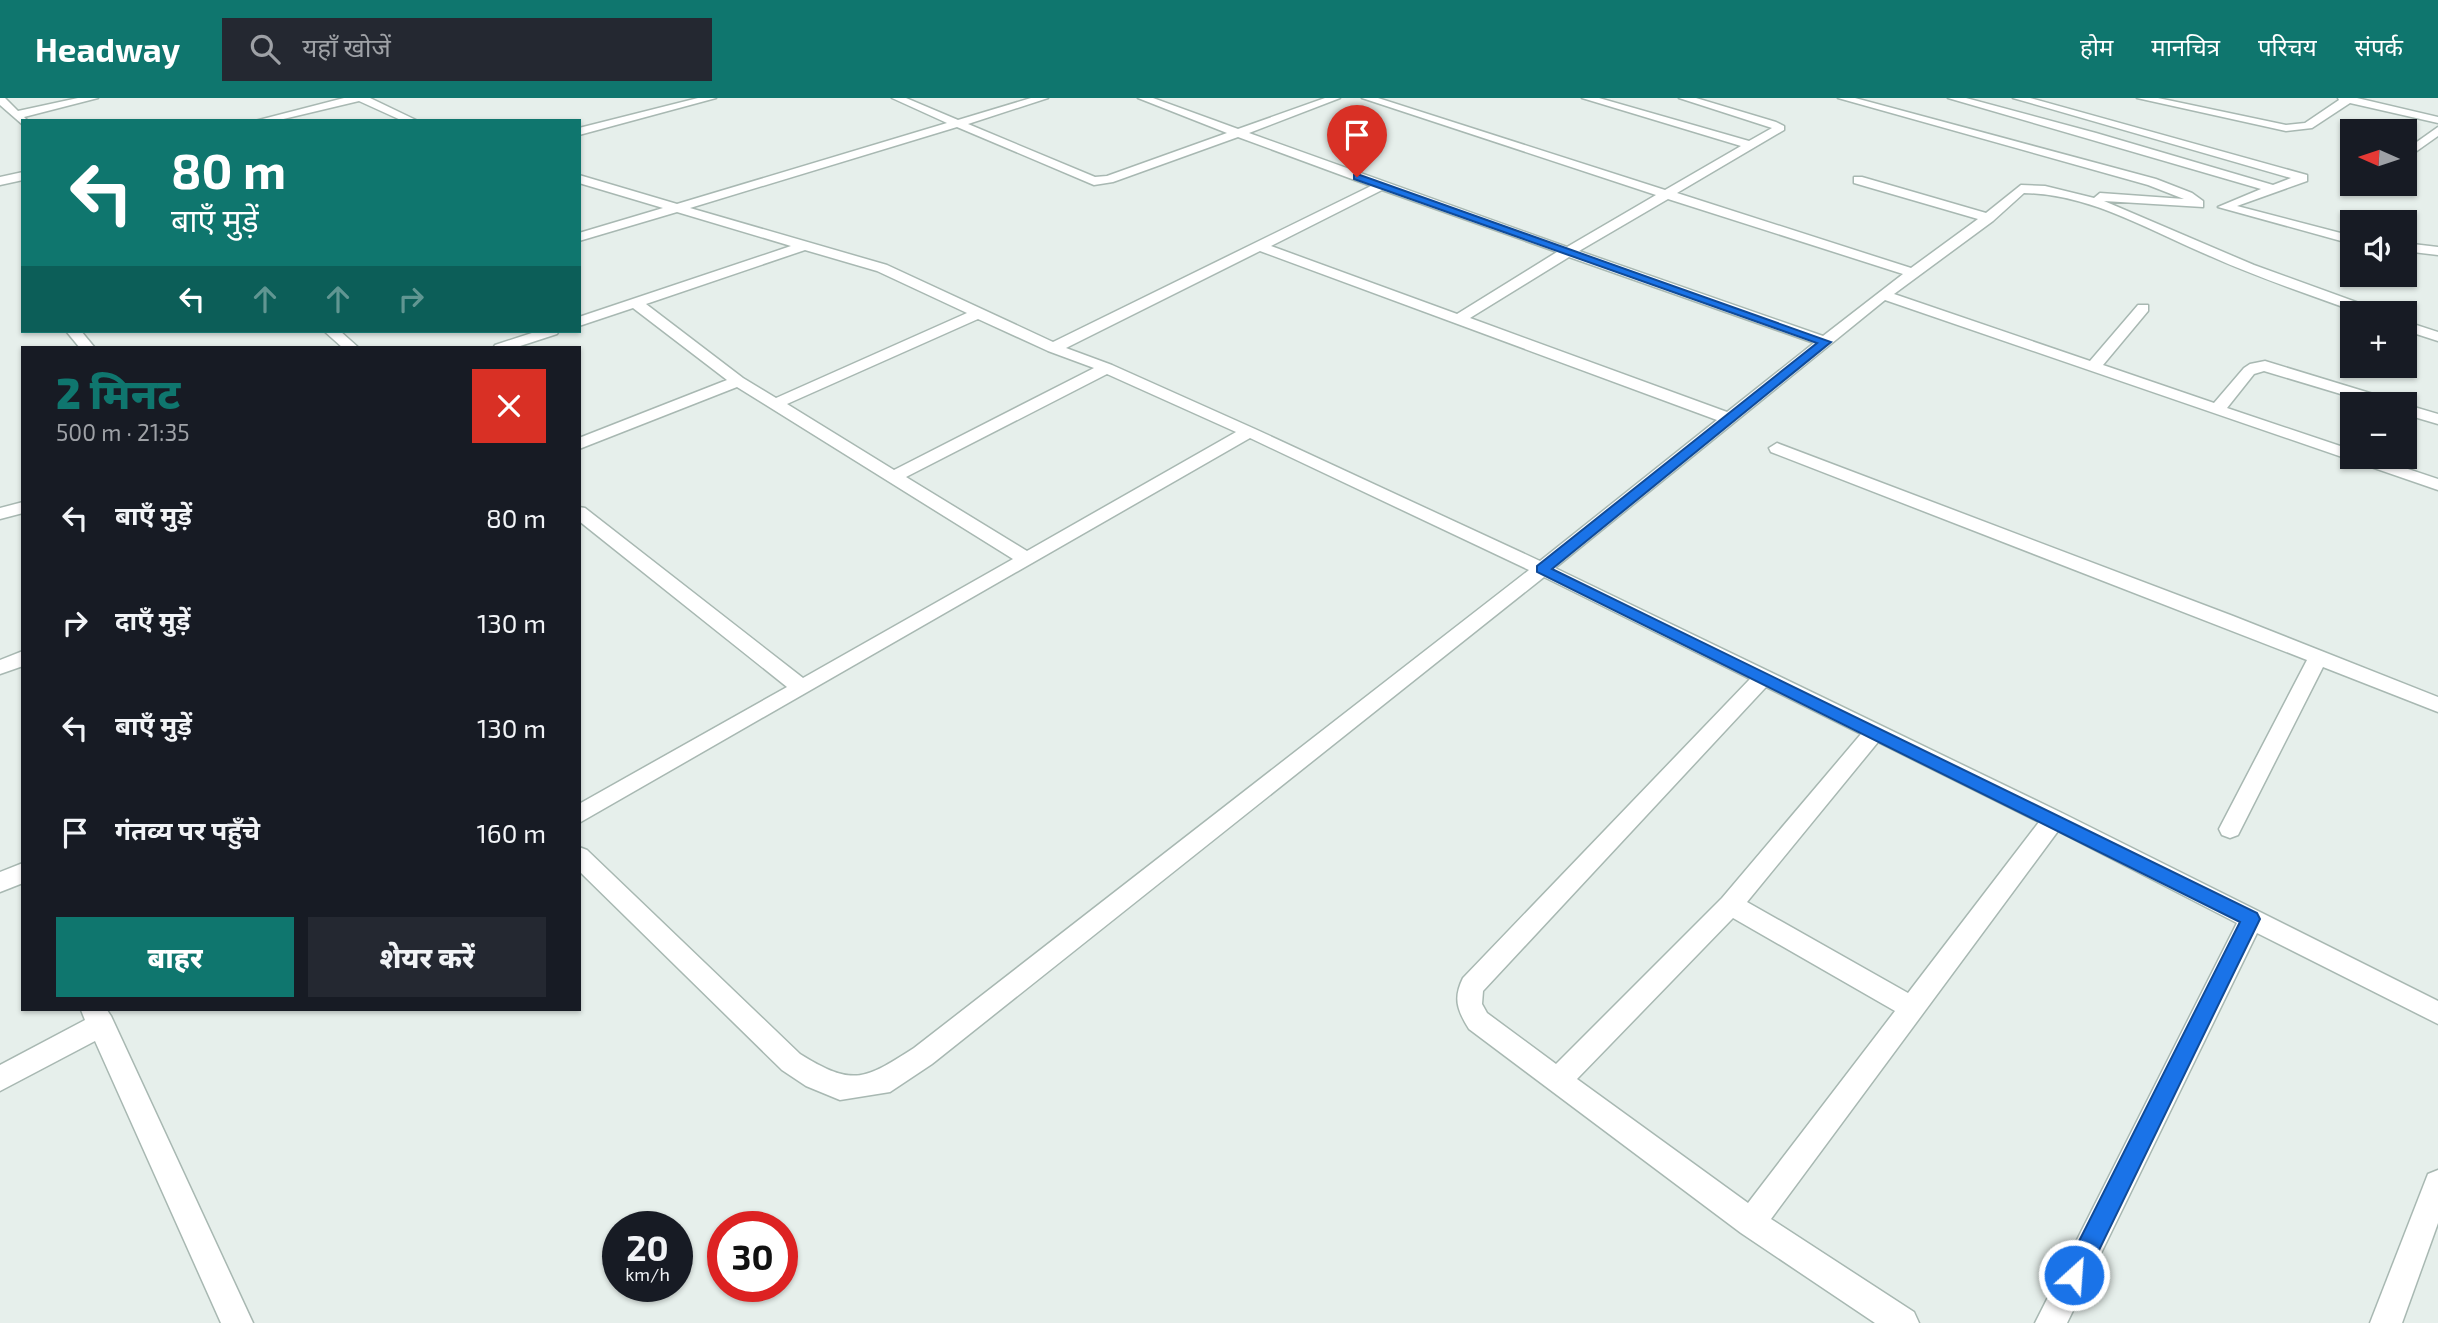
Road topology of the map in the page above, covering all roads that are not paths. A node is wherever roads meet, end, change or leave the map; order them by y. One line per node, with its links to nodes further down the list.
1 (93, 98): 19 (street)
2 (360, 98): 20 (street); 21 (street)
3 (711, 98): 25 (street)
4 (897, 98): 23 (street)
5 (1043, 98): 23 (street)
6 (1143, 98): 26 (street)
7 (1335, 98): 26 (street)
8 (1367, 98): 35 (street)
9 (1587, 98): 27 (street)
10 (1684, 98): 27 (street)
11 (1843, 98): 18 (street)
12 (1953, 98): 34 (street)
13 (2018, 98): 34 (street)
14 (2141, 98): 15 (street)
15 (2347, 98): 22 (street)
16 (0, 99): 19 (street)
17 (1902, 102): 18 (street)
18 (1882, 109): 37 (street)
19 (19, 118)
20 (269, 119)
21 (408, 119)
22 (2438, 120)
23 (960, 123): 26 (street); 38 (street)
24 (2438, 130): 28 (street)
25 (581, 131)
26 (1238, 133): 33 (street)
27 (1751, 145): 35 (street)
28 (2417, 147)
29 (21, 176): 32 (street)
30 (581, 180): 38 (street)
31 (1858, 180): 40 (street)
32 (0, 181)
33 (1381, 186): 44 (street); 46 (street)
34 (2273, 189): 39 (street)
35 (1667, 193): 46 (street); 48 (street)
36 (2065, 193): 37 (street); 40 (street); 50 (street)
37 (2199, 204): 39 (street)
38 (676, 206): 41 (street); 43 (street)
39 (2224, 206): 42 (street)
40 (1988, 218): 48 (street)
41 (581, 236)
42 (2340, 237)
43 (806, 245): 51 (street); 53 (street)
44 (1259, 246): 55 (street); 63 (street)
45 (2417, 249): 47 (street)
46 (1569, 251): 55 (street); 60 (street)
47 (2438, 251)
48 (1913, 273): 49 (street)
49 (1884, 295): 60 (street); 64 (street)
50 (2340, 301)
51 (635, 303): 54 (street); 66 (street)
52 (2143, 308): 64 (street)
53 (979, 313): 63 (street); 68 (street)
54 (581, 320)
55 (1457, 320): 71 (street)
56 (2417, 330): 59 (street)
57 (333, 333): 61 (street)
58 (546, 333): 62 (street)
59 (2438, 337)
60 (1825, 342): 71 (street)
61 (350, 346)
62 (506, 346)
63 (1053, 348): 65 (street)
64 (2093, 367): 69 (street)
65 (1107, 368): 73 (street); 78 (street)
66 (738, 382): 68 (street); 74 (street)
67 (2351, 392): 69 (street)
68 (775, 404): 78 (street)
69 (2218, 409): 76 (street)
70 (2417, 413): 72 (street)
71 (1730, 419): 84 (street)
72 (2438, 419)
73 (1248, 432): 83 (street); 84 (street)
74 (581, 443)
75 (1777, 449): 85 (street)
76 (2340, 451)
77 (2392, 469): 79 (street)
78 (893, 477): 83 (street)
79 (2438, 485)
80 (21, 508): 81 (street)
81 (0, 514)
82 (581, 514): 89 (street)
83 (1027, 559): 89 (street)
84 (1542, 569): 88 (street); 95 (street)
85 (2318, 657): 90 (street); 94 (street)
86 (21, 660): 87 (street)
87 (0, 667)
88 (1763, 678): 91 (street); 104 (street)
89 (802, 688): 92 (street)
90 (2438, 705)
91 (1874, 732): 93 (street); 98 (street)
92 (581, 814)
93 (2054, 820): 99 (street); 100 (street)
94 (2230, 829)
95 (581, 858)
96 (21, 874): 97 (street)
97 (0, 883)
98 (1731, 905): 100 (street); 104 (street)
99 (2251, 919): 101 (street); 109 (street)
100 (1912, 1008): 106 (street)
101 (2438, 1013)
102 (98, 1017): 103 (street); 107 (street)
103 (0, 1079)
104 (1558, 1080): 106 (street)
105 (2438, 1184): 110 (street)
106 (1751, 1223): 108 (street)
107 (237, 1323)
108 (1903, 1323)
109 (2051, 1323)
110 (2386, 1323)

